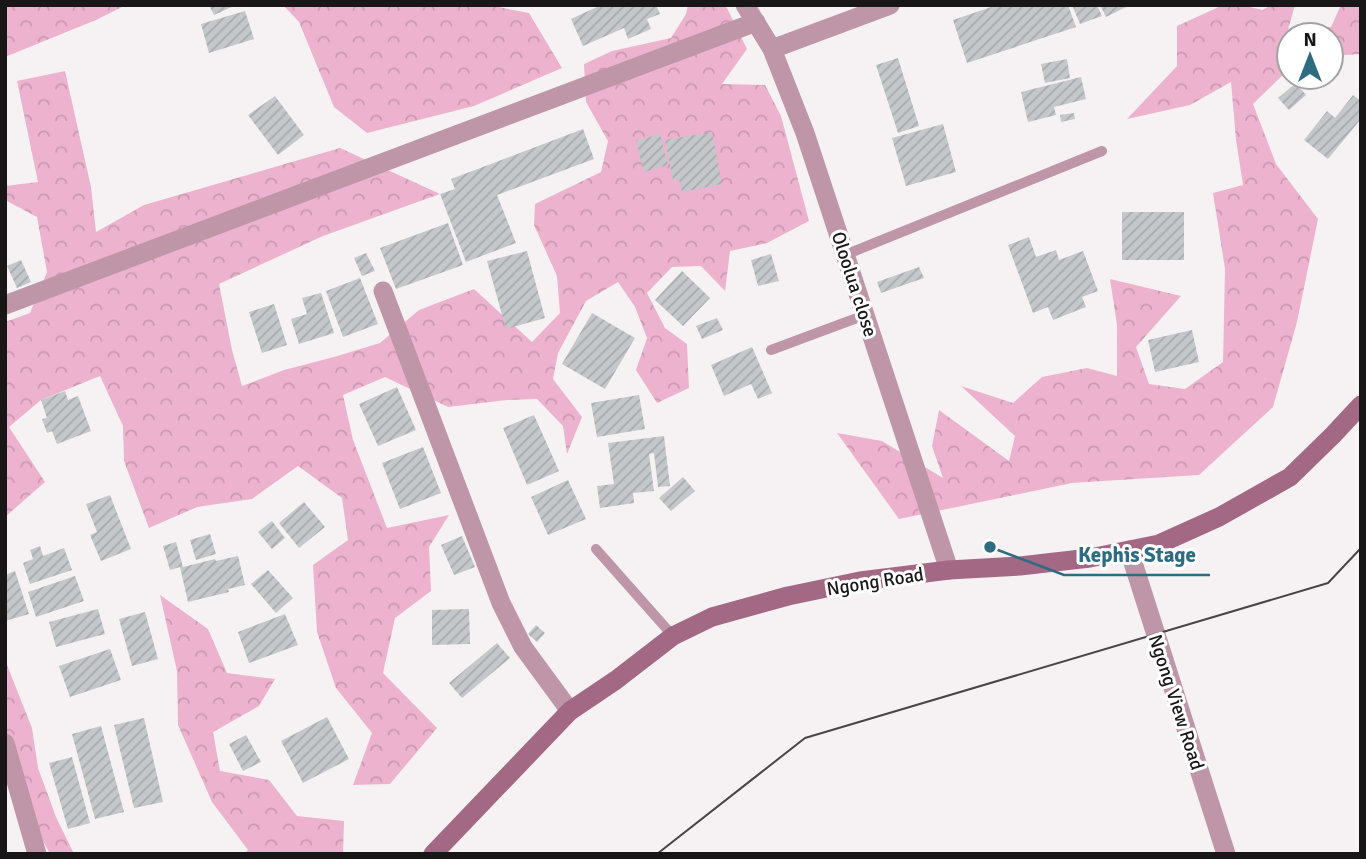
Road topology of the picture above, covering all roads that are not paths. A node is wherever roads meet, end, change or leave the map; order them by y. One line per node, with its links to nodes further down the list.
1 (746, 5): 3 (street, Oloolua close)
2 (890, 5): 4 (street)
3 (756, 22): 4 (street, Oloolua close); 8 (street)
4 (772, 49): 6 (street, Oloolua close)
5 (1102, 151): 6 (lane)
6 (845, 255): 9 (street, Oloolua close)
7 (383, 291): 16 (street)
8 (5, 305)
9 (865, 315): 10 (lane); 14 (street, Oloolua close)
10 (771, 350)
11 (1361, 405): 13 (main road, Ngong Road)
12 (596, 549): 15 (lane)
13 (1129, 550): 14 (main road, Ngong Road); 20 (street, Ngong View Road)
14 (949, 570): 15 (main road, Ngong Road)
15 (673, 636): 16 (main road, Ngong Road)
16 (570, 711): 19 (main road, Ngong Road)
17 (5, 743): 18 (street)
18 (37, 854)
19 (433, 854)
20 (1226, 854)

